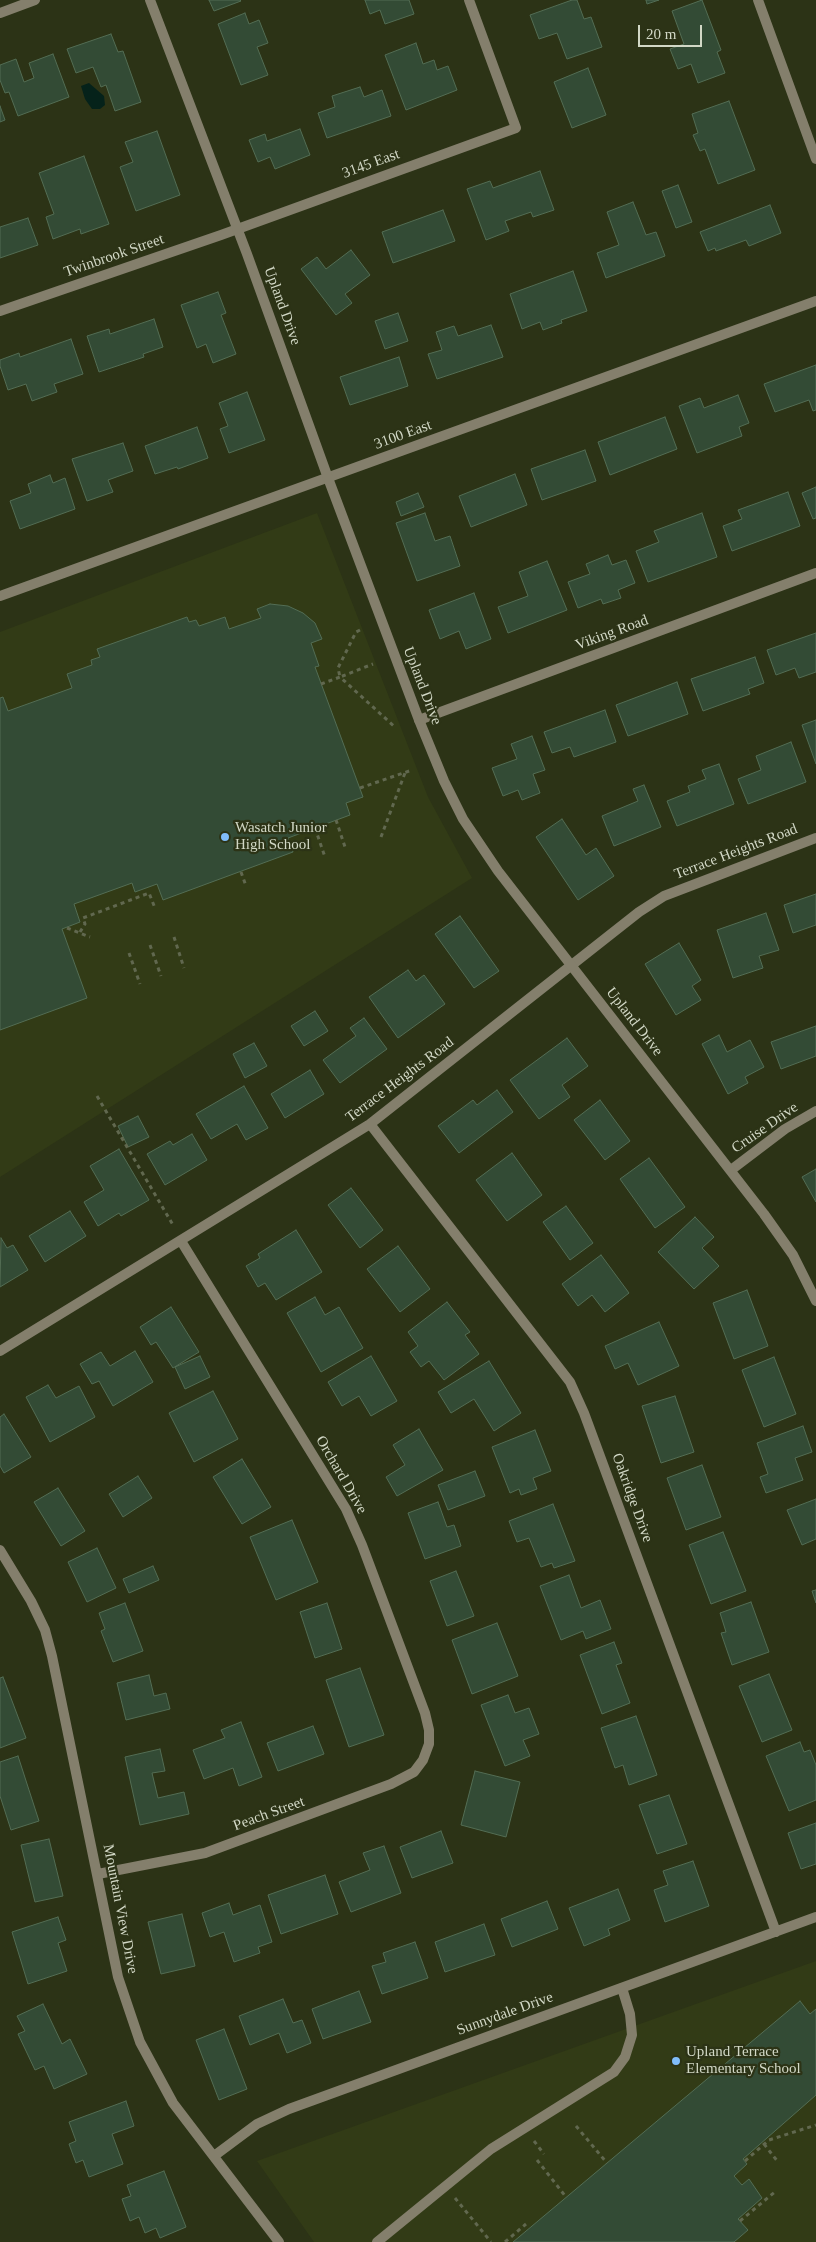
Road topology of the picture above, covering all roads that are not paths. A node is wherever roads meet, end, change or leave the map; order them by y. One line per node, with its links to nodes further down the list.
1 (35, 0): 5 (street)
2 (150, 0): 7 (street, Upland Drive)
3 (470, 0): 7 (street, 3145 East)
4 (758, 0): 6 (street)
5 (0, 13)
6 (816, 159)
7 (237, 229): 9 (street, Twinbrook Street); 10 (street, Upland Drive)
8 (816, 301): 10 (street, 3100 East)
9 (0, 311)
10 (328, 478): 12 (street, 3100 East); 13 (street, Upland Drive)
11 (816, 573): 13 (street, Viking Road)
12 (0, 596)
13 (419, 720): 15 (street, Upland Drive)
14 (816, 838): 15 (street, Terrace Heights Road)
15 (570, 966): 17 (street, Terrace Heights Road); 18 (street, Upland Drive)
16 (816, 1111): 18 (street, Cruise Drive)
17 (370, 1124): 19 (street, Terrace Heights Road); 26 (street, Oakridge Drive)
18 (731, 1170): 20 (street, Upland Drive)
19 (181, 1241): 21 (street, Terrace Heights Road); 23 (street, Orchard Drive)
20 (816, 1301)
21 (0, 1351)
22 (0, 1550): 24 (street, Mountain View Drive)
23 (429, 1744): 24 (street, Peach Street)
24 (98, 1874): 28 (street, Mountain View Drive)
25 (816, 1917): 26 (street, Sunnydale Drive)
26 (776, 1932): 27 (street, Sunnydale Drive)
27 (622, 1988): 28 (street, Sunnydale Drive); 30 (street)
28 (214, 2156): 29 (street, Mountain View Drive)
29 (279, 2242)
30 (377, 2242)

